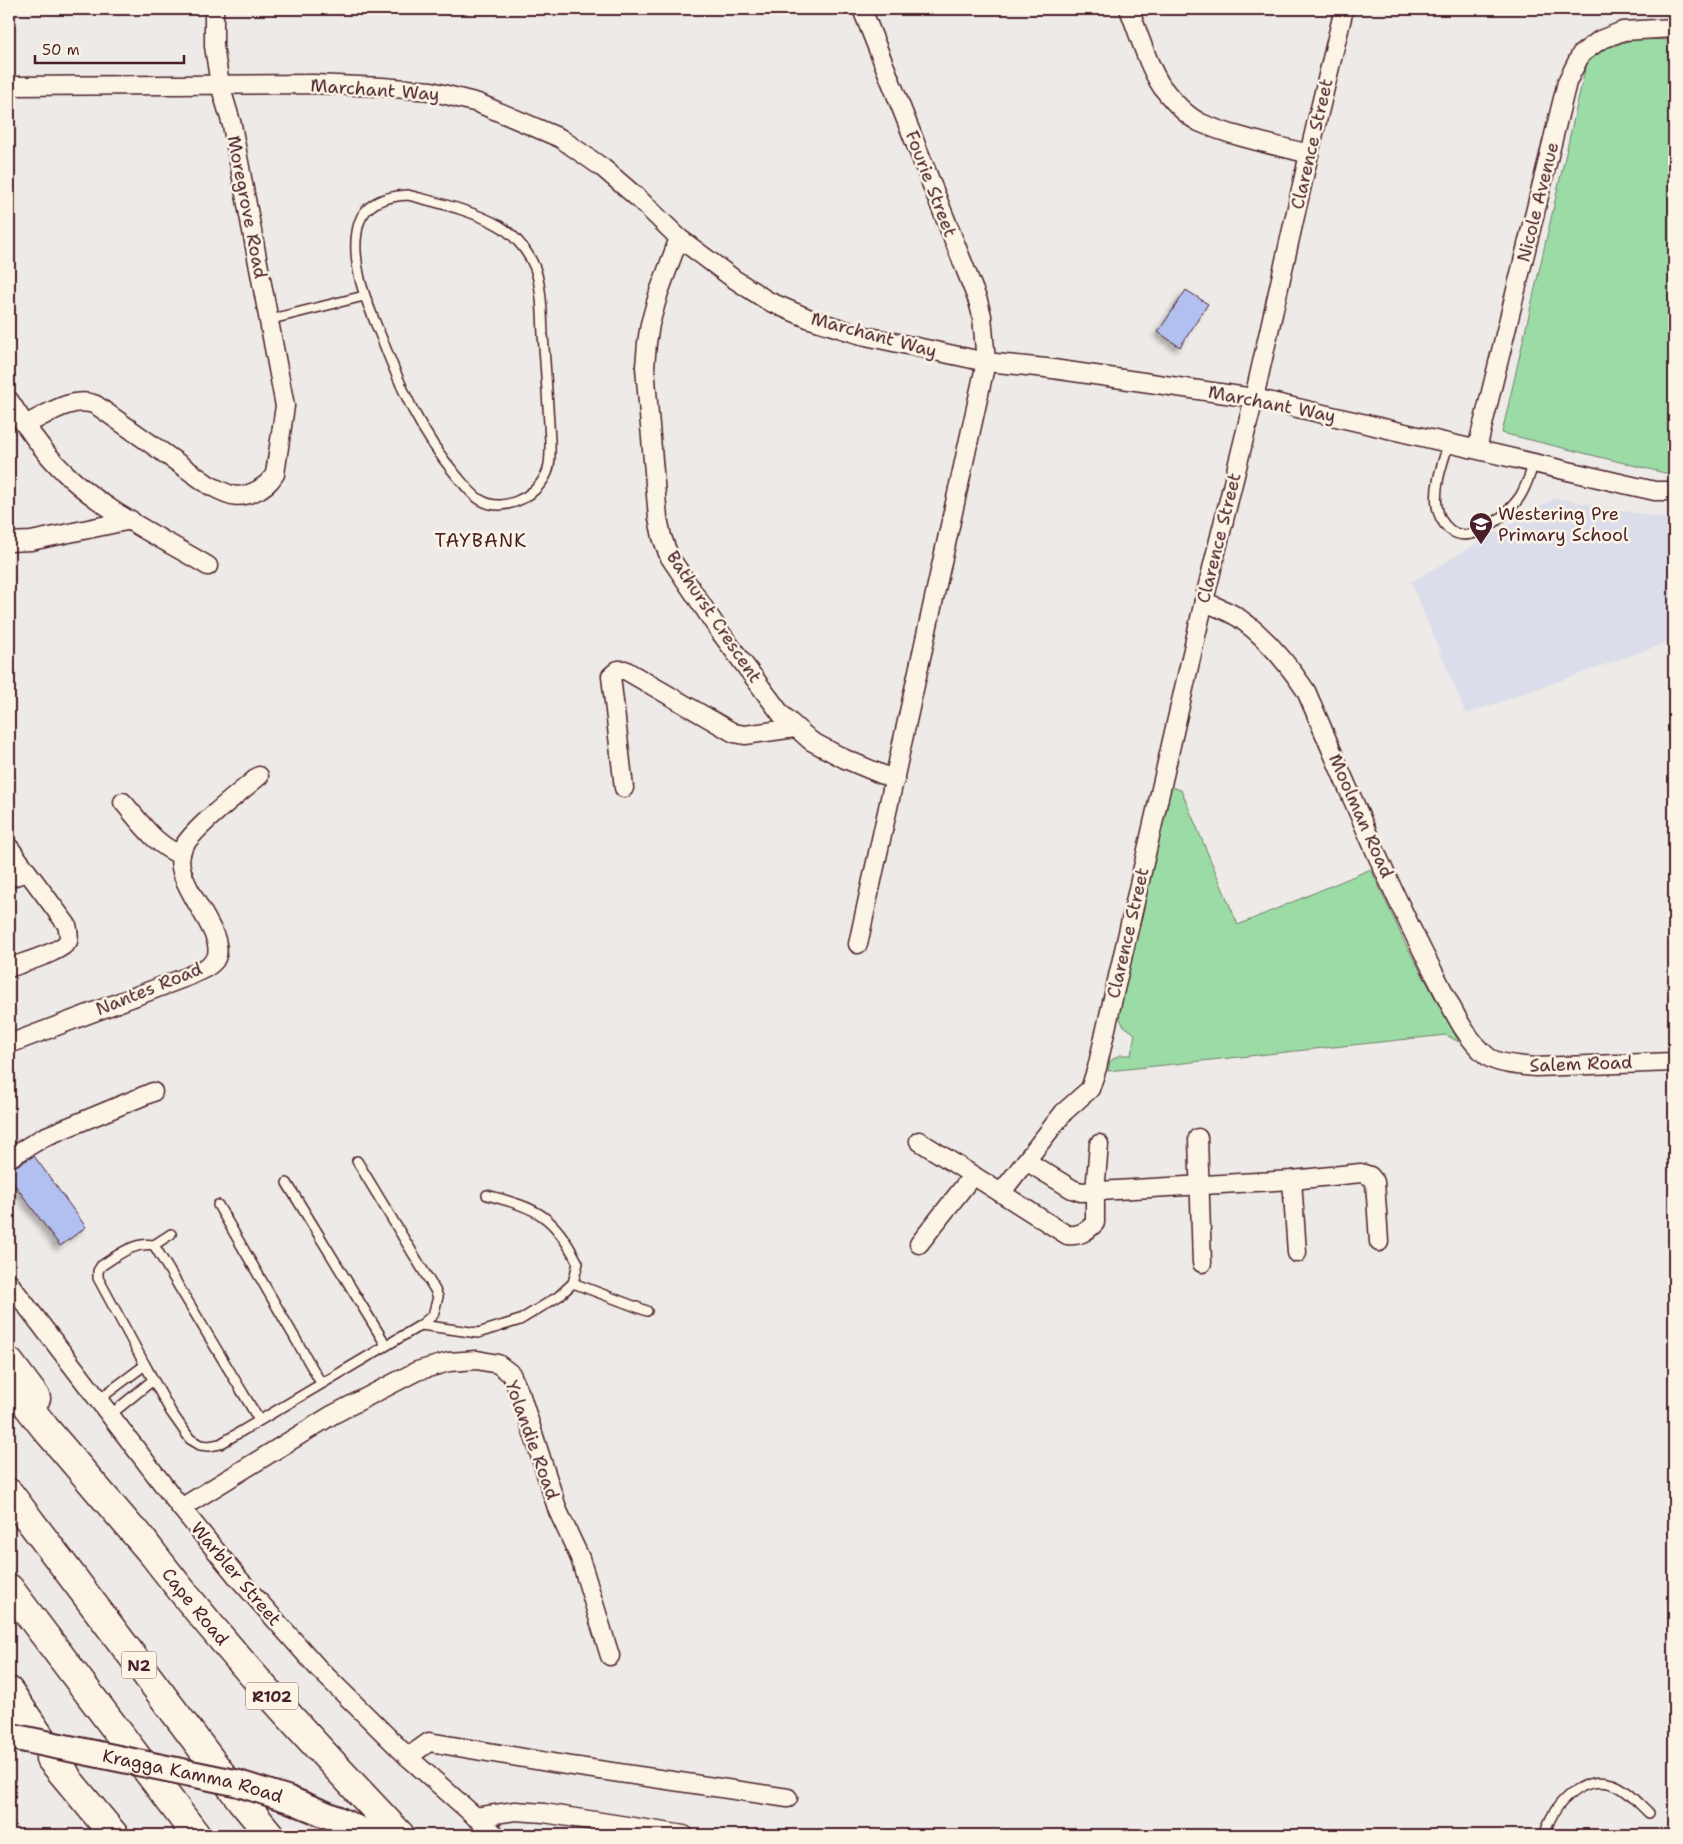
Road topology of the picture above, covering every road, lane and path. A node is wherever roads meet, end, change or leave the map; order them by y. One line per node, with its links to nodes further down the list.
1 (214, 9): 6 (street, Moregrove Road)
2 (862, 9): 12 (street, Fourie Street)
3 (1129, 9): 8 (street)
4 (1344, 9): 8 (street, Clarence Street)
5 (1674, 28): 17 (street, Nicole Avenue)
6 (220, 84): 7 (street, Marchant Way); 9 (street, Marchant Way); 11 (street, Moregrove Road)
7 (9, 86)
8 (1308, 154): 13 (street, Clarence Street)
9 (679, 238): 12 (street, Marchant Way); 24 (street, Bathurst Crescent)
10 (364, 296): 10 (lane); 11 (lane)
11 (268, 320): 15 (street, Moregrove Road)
12 (986, 362): 13 (street, Marchant Way); 26 (street)
13 (1254, 398): 16 (street, Marchant Way); 23 (street, Clarence Street)
14 (9, 400): 15 (street)
15 (25, 425): 20 (street)
16 (1449, 442): 17 (street, Marchant Way); 18 (lane)
17 (1477, 449): 18 (street, Marchant Way)
18 (1534, 463): 19 (street, Marchant Way)
19 (1674, 491)
20 (131, 520): 21 (street); 22 (street)
21 (9, 542)
22 (208, 566)
23 (1204, 601): 36 (street, Moolman Road); 44 (street, Clarence Street)
24 (795, 728): 26 (street, Bathurst Crescent); 27 (street)
25 (260, 776): 30 (street)
26 (894, 780): 33 (street)
27 (624, 788)
28 (123, 802): 30 (street)
29 (9, 847): 31 (street)
30 (181, 855): 35 (street, Nantes Road)
31 (27, 872): 32 (street); 34 (street)
32 (9, 878)
33 (858, 944)
34 (9, 968)
35 (9, 1044)
36 (1489, 1058): 37 (street, Salem Road)
37 (1674, 1062)
38 (153, 1092): 42 (street)
39 (1198, 1138): 48 (street)
40 (919, 1141): 45 (street)
41 (1098, 1144): 49 (street)
42 (9, 1158)
43 (357, 1161): 62 (lane)
44 (1026, 1161): 49 (street); 50 (street, Clarence Street)
45 (973, 1175): 50 (street); 55 (street)
46 (1292, 1180): 48 (street); 54 (street); 57 (street)
47 (288, 1183): 63 (lane)
48 (1200, 1186): 49 (street); 58 (street)
49 (1095, 1192): 50 (street)
50 (1001, 1193)
51 (487, 1195): 59 (lane)
52 (218, 1205): 68 (lane)
53 (171, 1234): 56 (lane)
54 (1379, 1242)
55 (919, 1244)
56 (154, 1245): 65 (lane); 71 (lane)
57 (1298, 1253)
58 (1202, 1263)
59 (573, 1283): 61 (lane); 62 (lane)
60 (9, 1284): 69 (street, Warbler Street)
61 (647, 1311)
62 (421, 1324): 63 (lane)
63 (386, 1345): 68 (lane)
64 (9, 1362): 74 (main road, Cape Road / R102)
65 (144, 1365): 66 (lane); 69 (lane)
66 (153, 1380): 70 (lane); 71 (lane)
67 (9, 1382): 74 (main road)
68 (321, 1383): 71 (lane)
69 (98, 1400): 70 (street, Warbler Street)
70 (110, 1415): 73 (street, Warbler Street)
71 (259, 1420)
72 (9, 1493): 87 (main road, N2)
73 (181, 1508): 76 (street, Yolandie Road); 80 (street, Warbler Street)
74 (151, 1552): 89 (main road, Cape Road / R102)
75 (9, 1588): 86 (main road)
76 (610, 1656)
77 (9, 1691): 81 (main road)
78 (9, 1711): 81 (main road)
79 (9, 1736): 88 (main road, Kragga Kamma Road, bridge)
80 (408, 1757): 82 (street); 84 (street, Warbler Street)
81 (66, 1775): 85 (main road)
82 (788, 1798)
83 (1648, 1813): 92 (lane)
84 (475, 1817): 90 (street, Warbler Street); 91 (street)
85 (114, 1835)
86 (196, 1835)
87 (270, 1835)
88 (370, 1835)
89 (400, 1835)
90 (496, 1835)
91 (684, 1835)
92 (1545, 1835)

